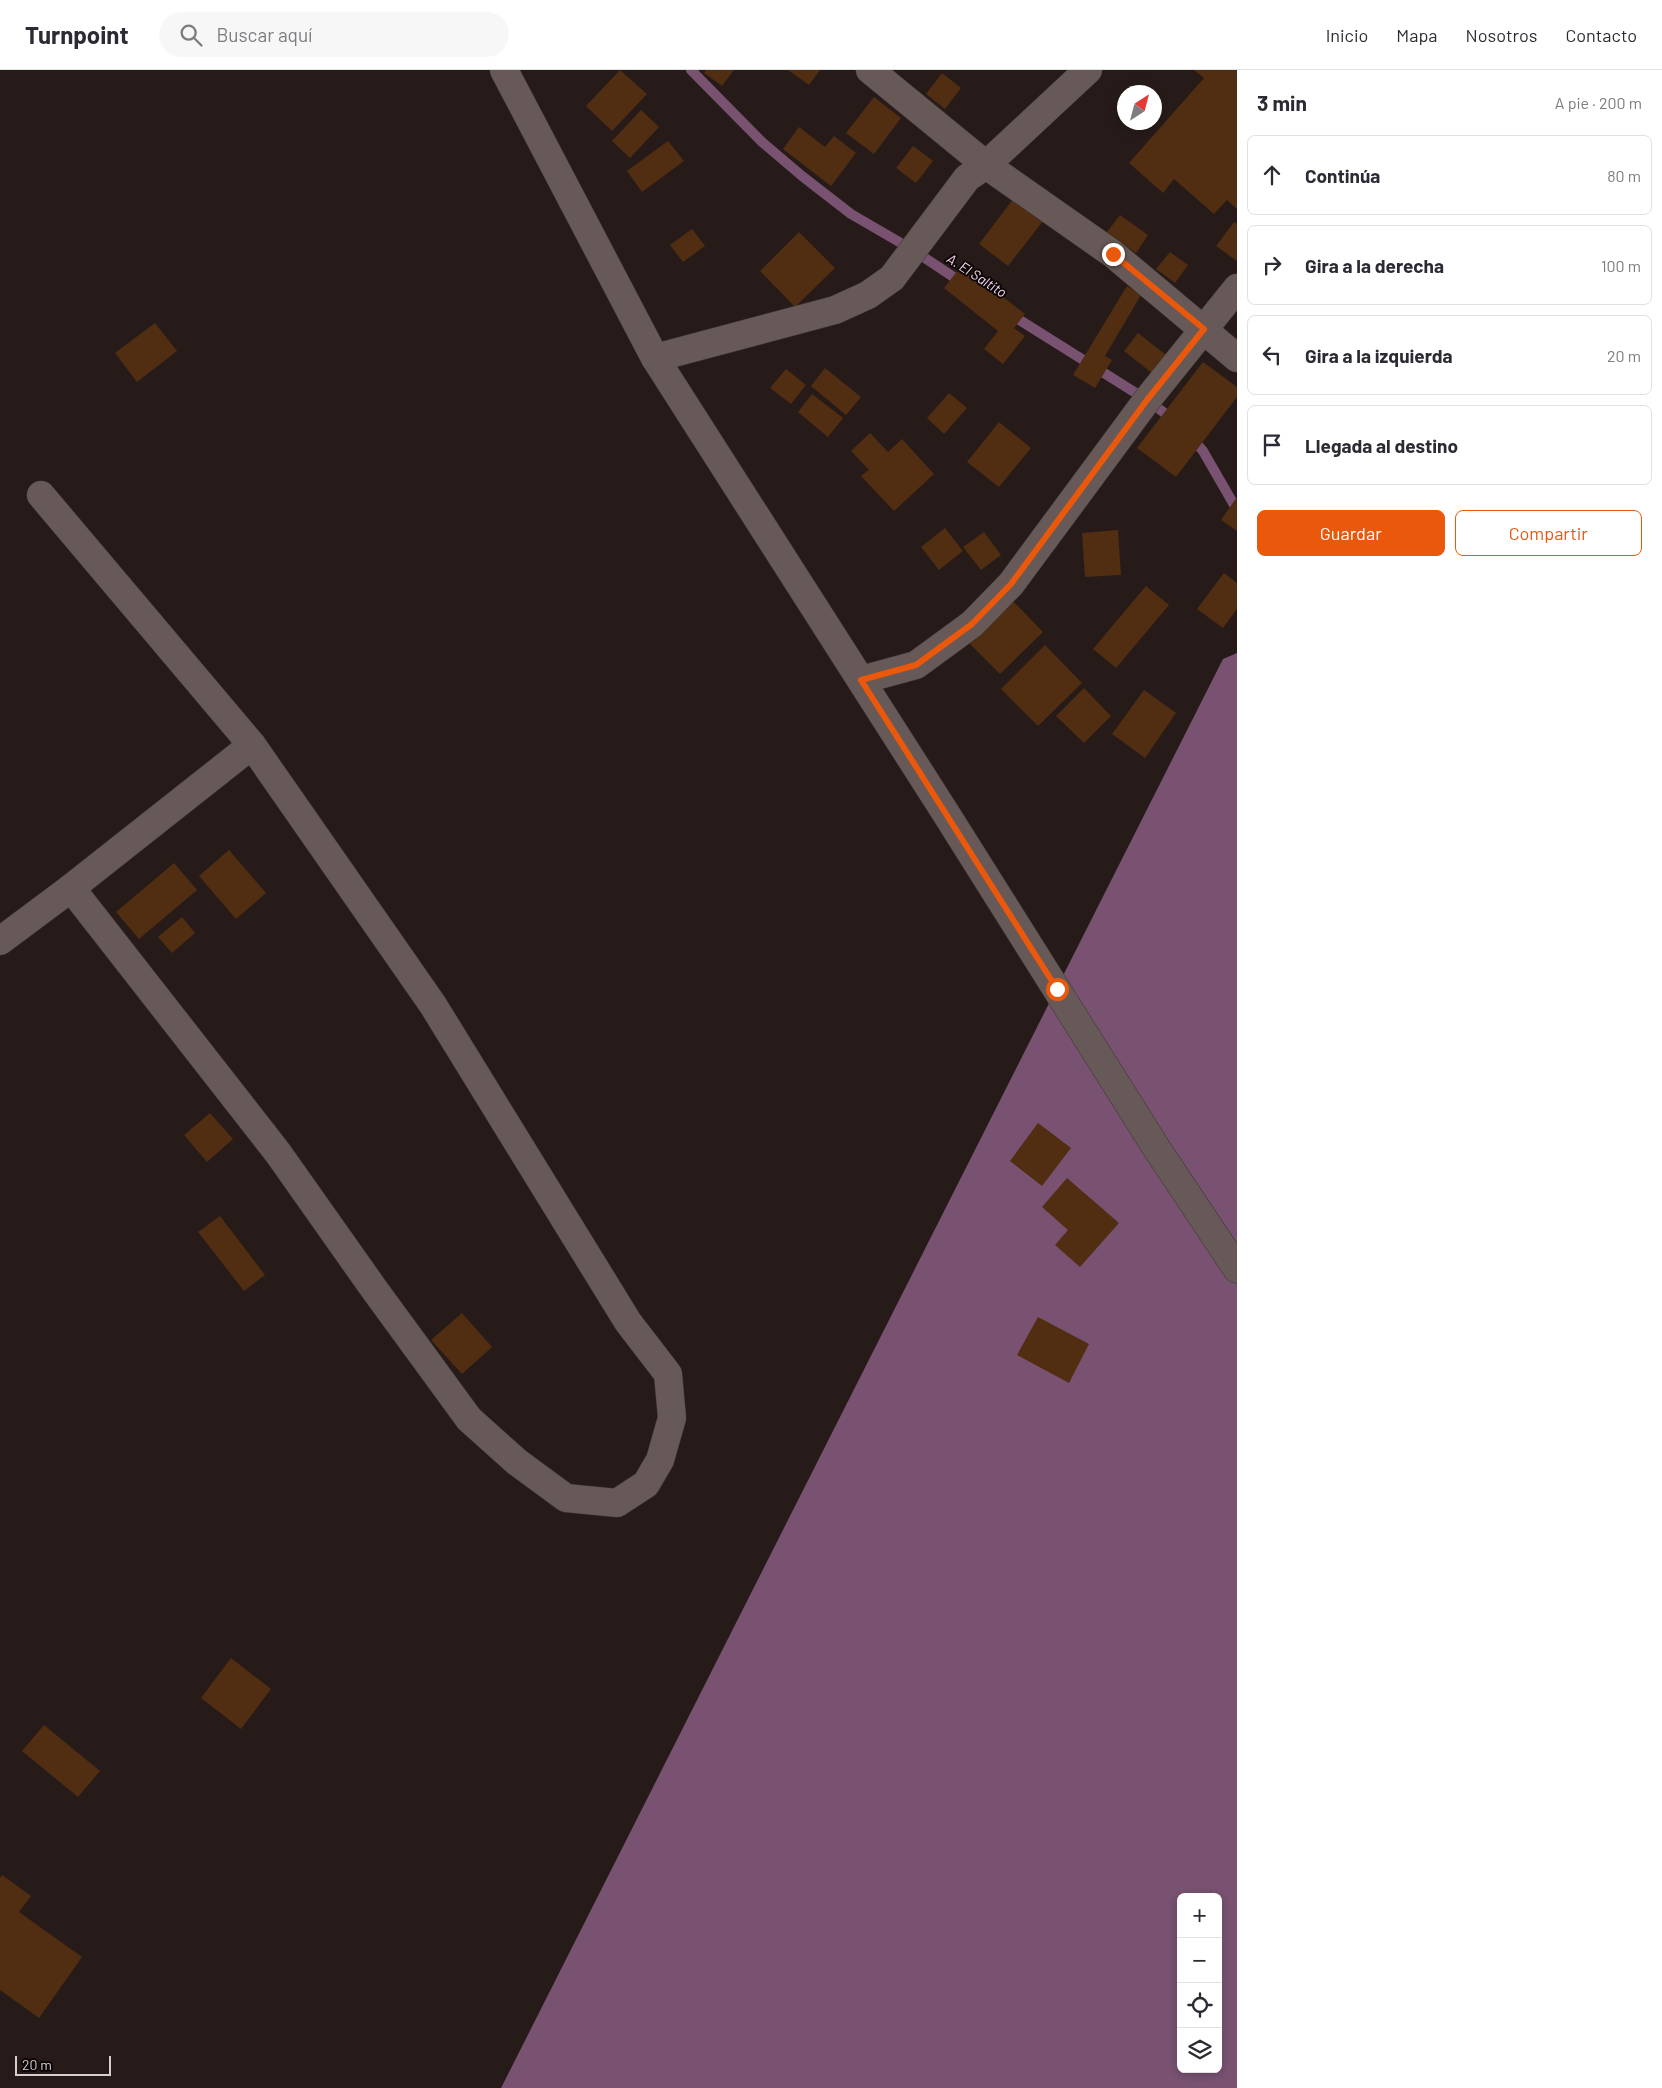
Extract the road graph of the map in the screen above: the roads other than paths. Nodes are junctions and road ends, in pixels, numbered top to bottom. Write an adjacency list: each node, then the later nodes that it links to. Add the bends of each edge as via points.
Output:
1 (504, 70): 7 (street)
2 (870, 70): 4 (street)
3 (1088, 70): 4 (street)
4 (986, 165): 6 (street, via 1113,254); 7 (street, via 967,178 892,278 868,295 835,310)
5 (1237, 288): 6 (street)
6 (1204, 329): 8 (street); 10 (street, via 1147,400 1011,584 972,624 916,665)
7 (655, 358): 10 (street)
8 (1237, 358)
9 (41, 495): 11 (street)
10 (861, 680): 14 (street)
11 (252, 745): 12 (street); 12 (street, via 434,1005 628,1322 668,1374 672,1418 660,1460 646,1484 617,1504 566,1498 517,1462 470,1419 278,1153)
12 (71, 888): 13 (street)
13 (0, 941)
14 (1237, 1269)

